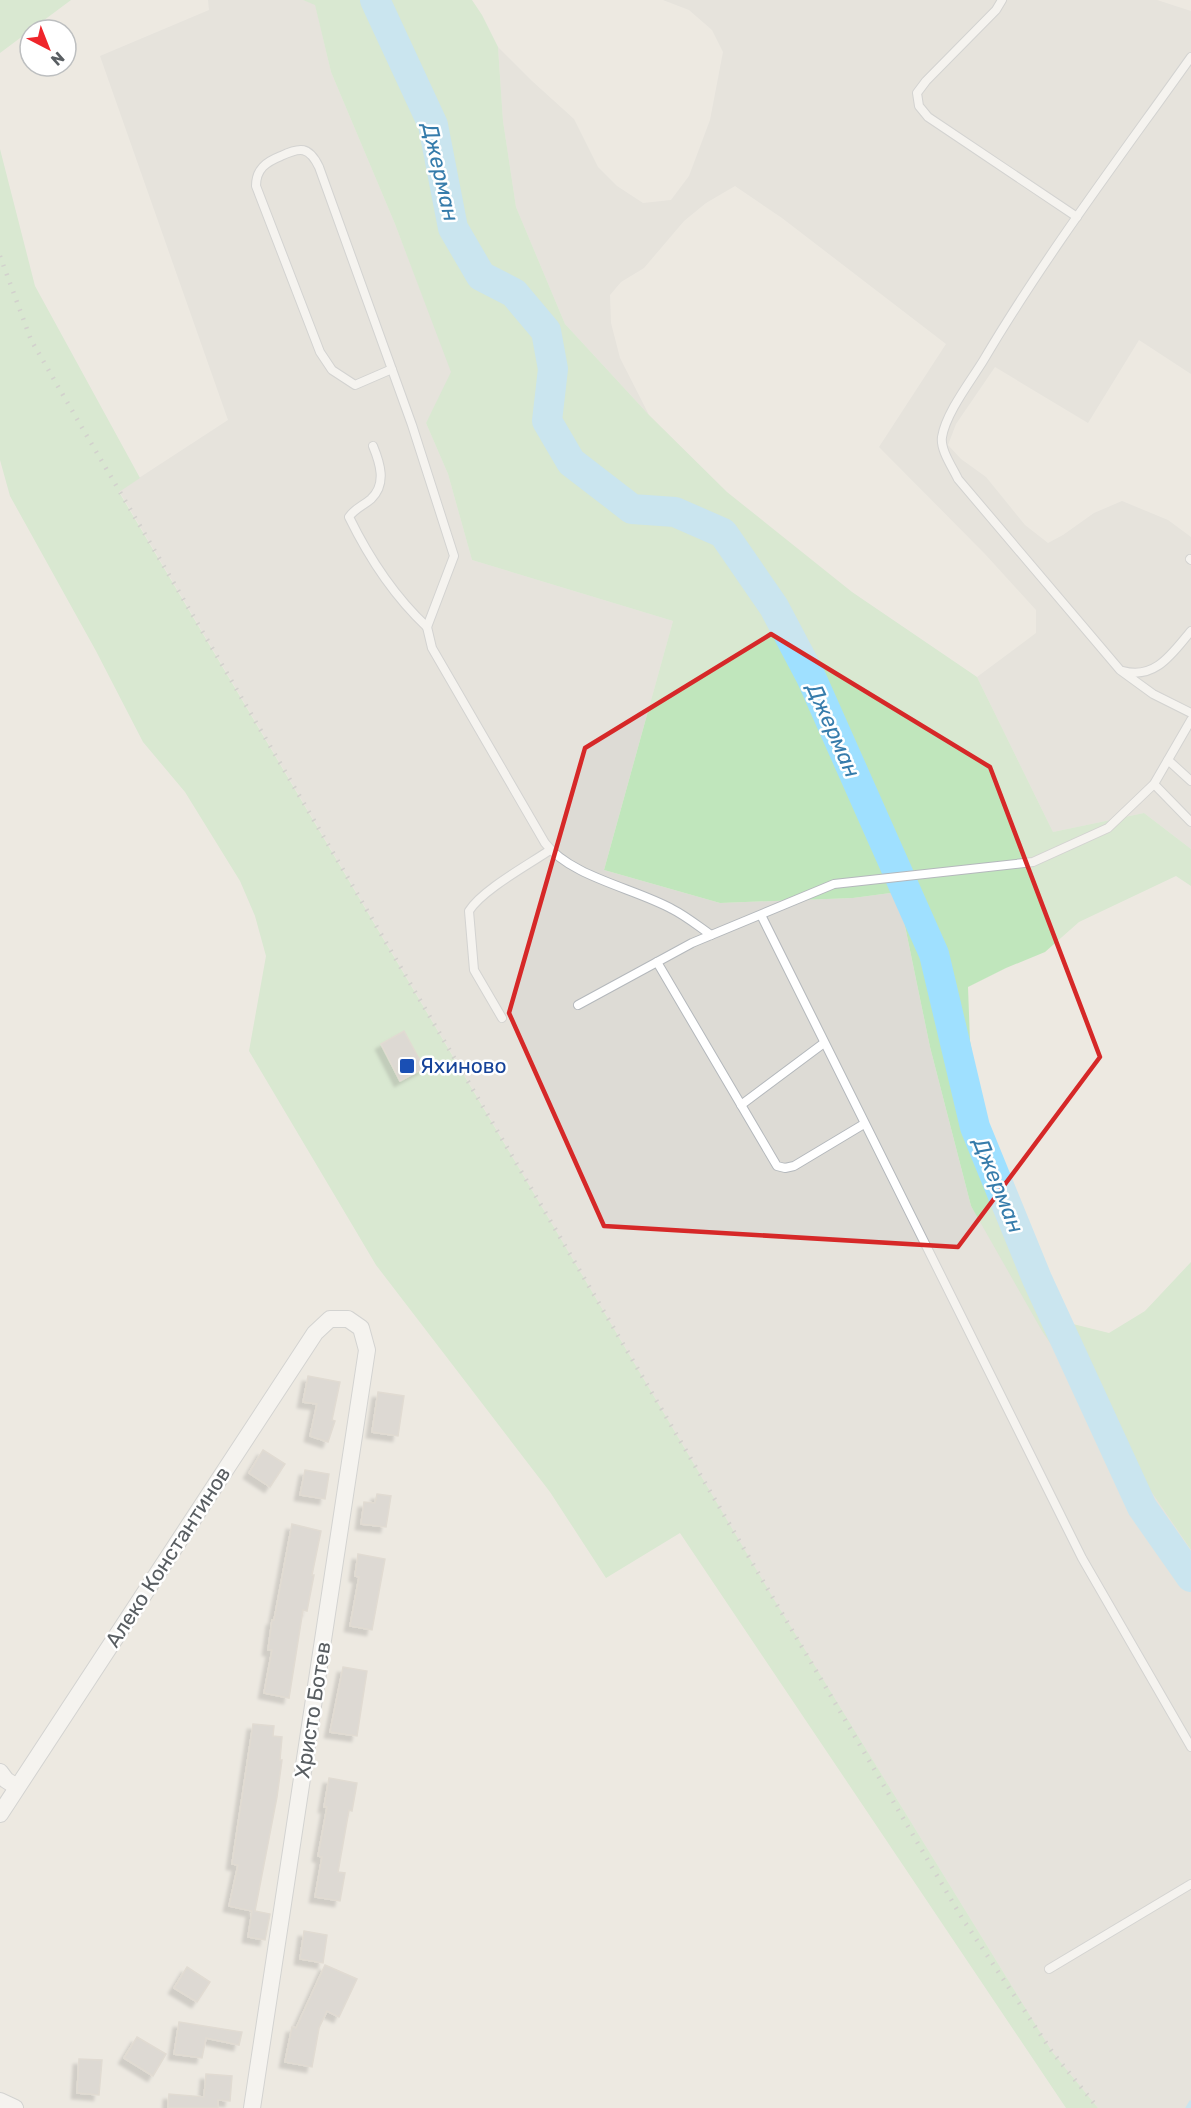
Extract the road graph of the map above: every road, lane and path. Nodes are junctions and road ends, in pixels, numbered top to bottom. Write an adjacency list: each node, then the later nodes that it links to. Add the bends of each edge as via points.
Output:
1 (1002, 0): 3 (lane, via 926,81 917,93 919,106 928,117)
2 (1191, 57): 3 (lane)
3 (1077, 217): 8 (lane, via 1013,309 948,419 942,439 958,479)
4 (392, 369): 4 (lane, via 355,385 332,370 320,352 256,186 256,176 271,159 297,149 314,157); 6 (lane, via 454,555)
5 (373, 446): 6 (lane, via 379,462 378,489 349,517 409,610)
6 (427, 627): 15 (lane, via 432,648)
7 (1191, 631): 8 (lane, via 1163,664 1148,672 1132,674)
8 (1120, 670): 9 (lane, via 1153,694)
9 (1191, 713)
10 (1191, 720): 11 (lane)
11 (1168, 760): 12 (lane); 13 (lane)
12 (1191, 782)
13 (1154, 784): 14 (lane); 16 (lane, via 1108,828 1034,862 834,884)
14 (1191, 822)
15 (550, 850): 17 (lane, via 574,867 672,909); 20 (lane, via 488,892 469,911 474,970)
16 (761, 915): 17 (lane); 21 (lane)
17 (711, 935): 18 (lane)
18 (657, 962): 19 (lane); 22 (lane)
19 (578, 1005)
20 (502, 1018)
21 (824, 1043): 22 (lane); 23 (lane)
22 (741, 1105): 23 (lane, via 777,1166 785,1168)
23 (864, 1124): 25 (lane, via 1082,1558)
24 (348, 1319): 27 (street, Алеко Константинов, via 330,1318 315,1334); 33 (street, Христо Ботев, via 361,1328 367,1350)
25 (1191, 1747)
26 (0, 1772): 27 (street)
27 (17, 1787): 28 (street, Алеко Константинов)
28 (0, 1814)
29 (1191, 1884): 30 (lane)
30 (1049, 1969)
31 (0, 2101): 32 (street)
32 (15, 2108)
33 (252, 2108)

